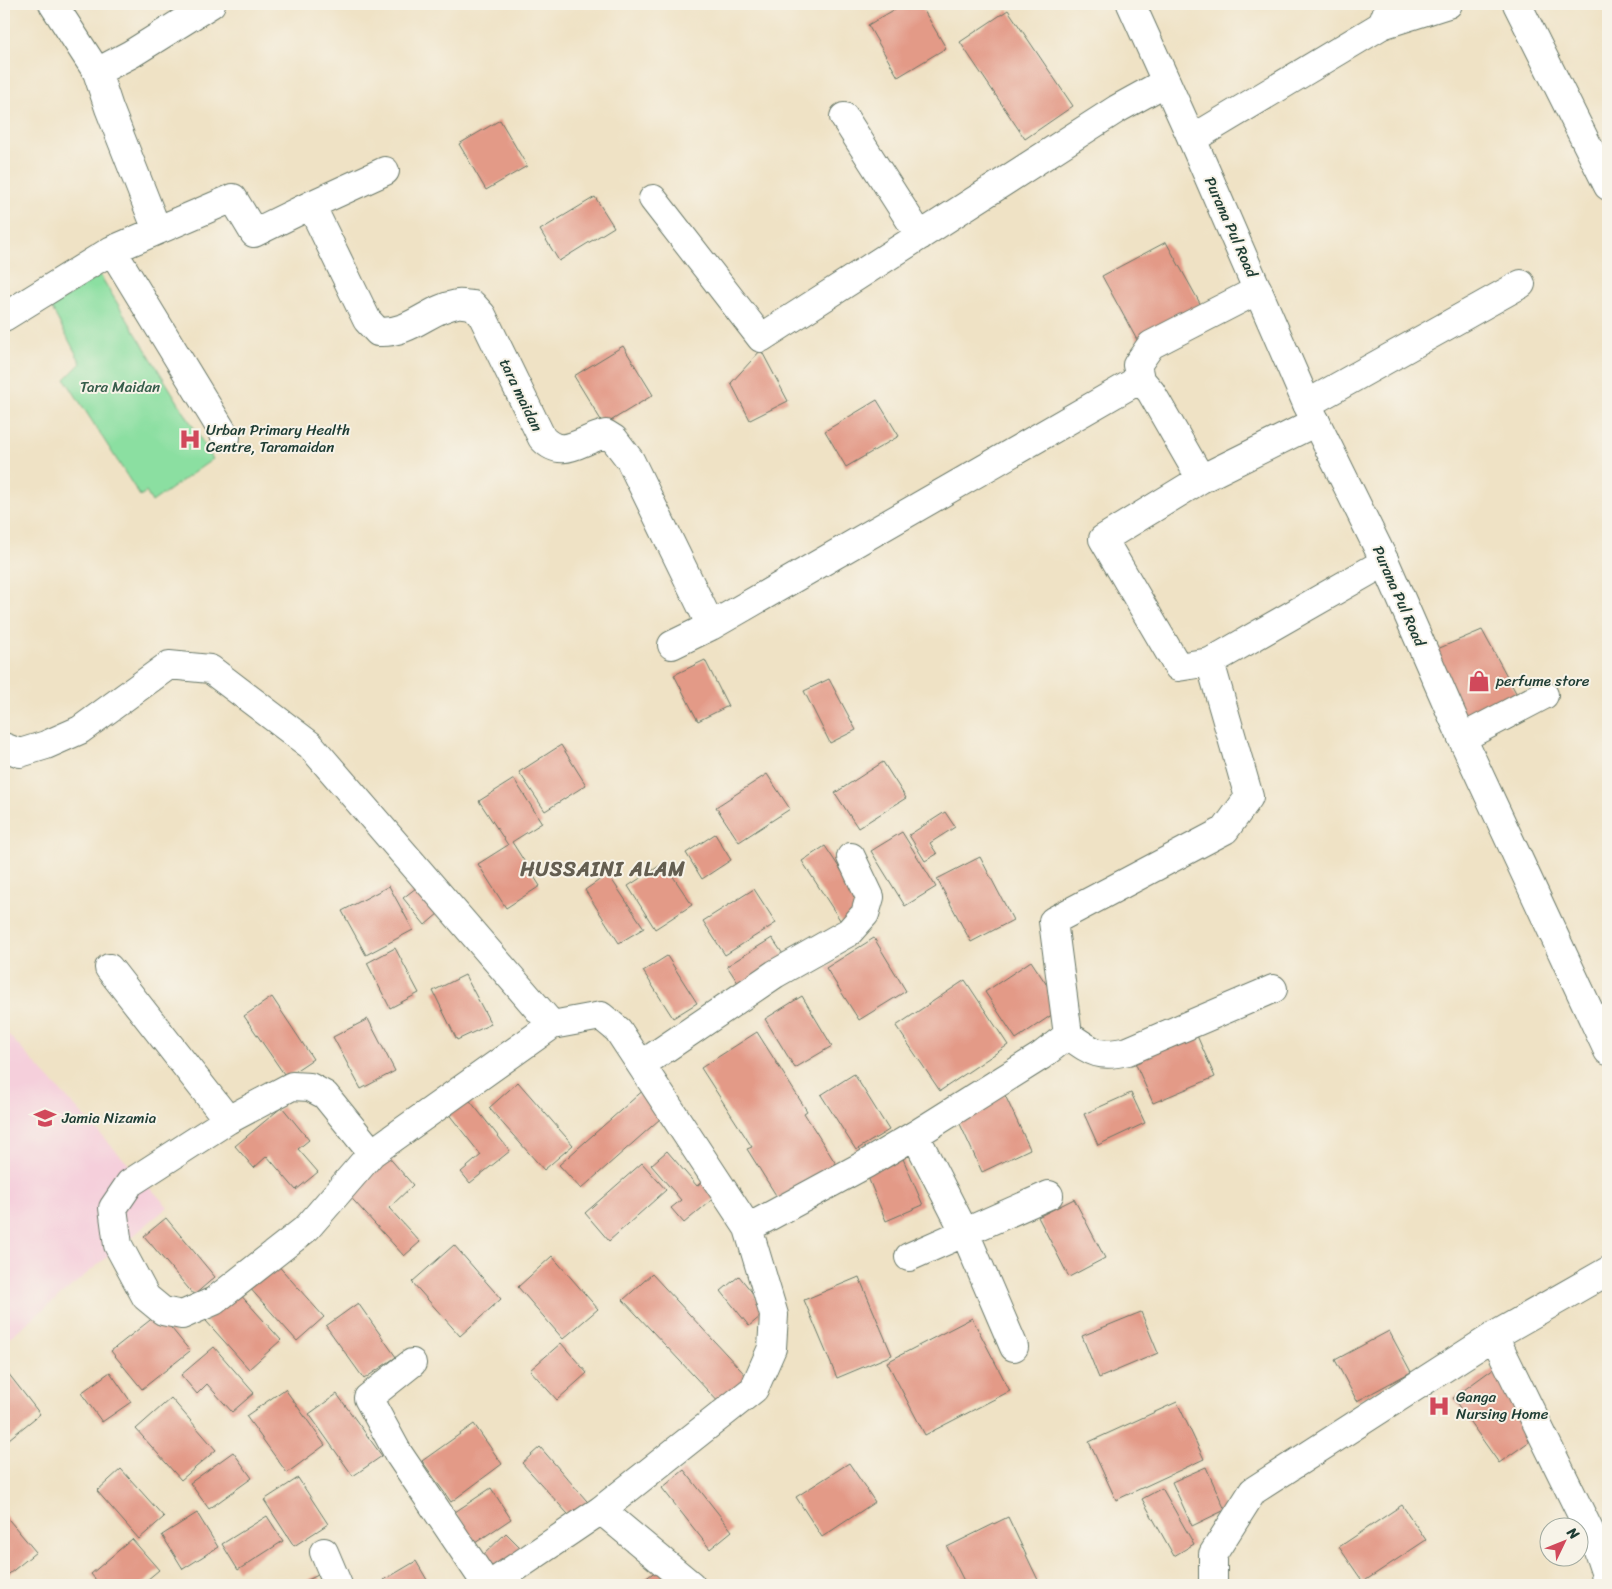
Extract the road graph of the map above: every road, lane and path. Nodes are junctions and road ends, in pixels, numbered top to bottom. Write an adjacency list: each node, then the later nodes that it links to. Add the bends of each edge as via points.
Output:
1 (53, 4): 7 (street)
2 (211, 4): 7 (street)
3 (1131, 4): 8 (street, Purana Pul Road)
4 (1448, 4): 6 (street)
5 (1517, 4): 12 (street)
6 (1386, 14): 10 (street)
7 (97, 72): 15 (street)
8 (1166, 82): 10 (street, Purana Pul Road); 16 (street, via 1117,109)
9 (844, 117): 16 (street)
10 (1192, 139): 19 (street, Purana Pul Road)
11 (385, 171): 14 (street)
12 (1608, 186)
13 (653, 199): 16 (street, via 761,338)
14 (311, 205): 15 (street, via 254,233 233,198); 26 (street, tara maidan, via 367,320 378,332 391,333 402,329 446,307 473,305 482,315 542,438 550,446 561,449 606,434 614,439 630,460)
15 (158, 230): 17 (street)
16 (920, 236)
17 (112, 250): 20 (street); 23 (street)
18 (1521, 284): 22 (street)
19 (1258, 290): 21 (street, via 1152,345 1137,365); 22 (street, Purana Pul Road)
20 (4, 317)
21 (1140, 378): 24 (street); 26 (street)
22 (1311, 413): 24 (street); 25 (street, Purana Pul Road)
23 (226, 436)
24 (1201, 479): 28 (street, via 1103,539 1178,666)
25 (1385, 562): 28 (street); 30 (street, Purana Pul Road)
26 (711, 626): 27 (street)
27 (672, 645)
28 (1210, 662): 36 (street, via 1249,797 1225,830 1053,921)
29 (1544, 694): 30 (street)
30 (1462, 738): 37 (street, Purana Pul Road)
31 (4, 747): 35 (street, via 20,753 46,746 80,730 169,665 210,669 310,745)
32 (852, 857): 38 (street, via 870,897 865,914 849,932 775,974)
33 (109, 968): 39 (street)
34 (1274, 989): 36 (street, via 1112,1055 1093,1052)
35 (552, 1025): 38 (street, via 601,1016 618,1030); 41 (street)
36 (1068, 1035): 40 (street, via 1041,1056)
37 (1608, 1051)
38 (641, 1065): 43 (street)
39 (228, 1120): 41 (street, via 292,1086 310,1087 325,1094); 41 (street, via 130,1183 113,1208 118,1245 146,1297 164,1311 182,1315 214,1301 307,1228)
40 (915, 1135): 43 (street); 44 (street)
41 (372, 1153)
42 (1049, 1195): 44 (street)
43 (748, 1228): 50 (street, via 774,1315 772,1348 754,1389)
44 (965, 1233): 45 (street); 48 (street)
45 (909, 1257)
46 (1608, 1271): 47 (street)
47 (1494, 1336): 55 (street, via 1253,1491 1213,1554); 56 (street, via 1595,1542 1606,1575)
48 (1014, 1347)
49 (412, 1363): 53 (street, via 368,1398 398,1453)
50 (601, 1510): 53 (street); 54 (street)
51 (324, 1552): 52 (street)
52 (338, 1585)
53 (488, 1585)
54 (691, 1585)
55 (1213, 1585)
56 (1604, 1585)

